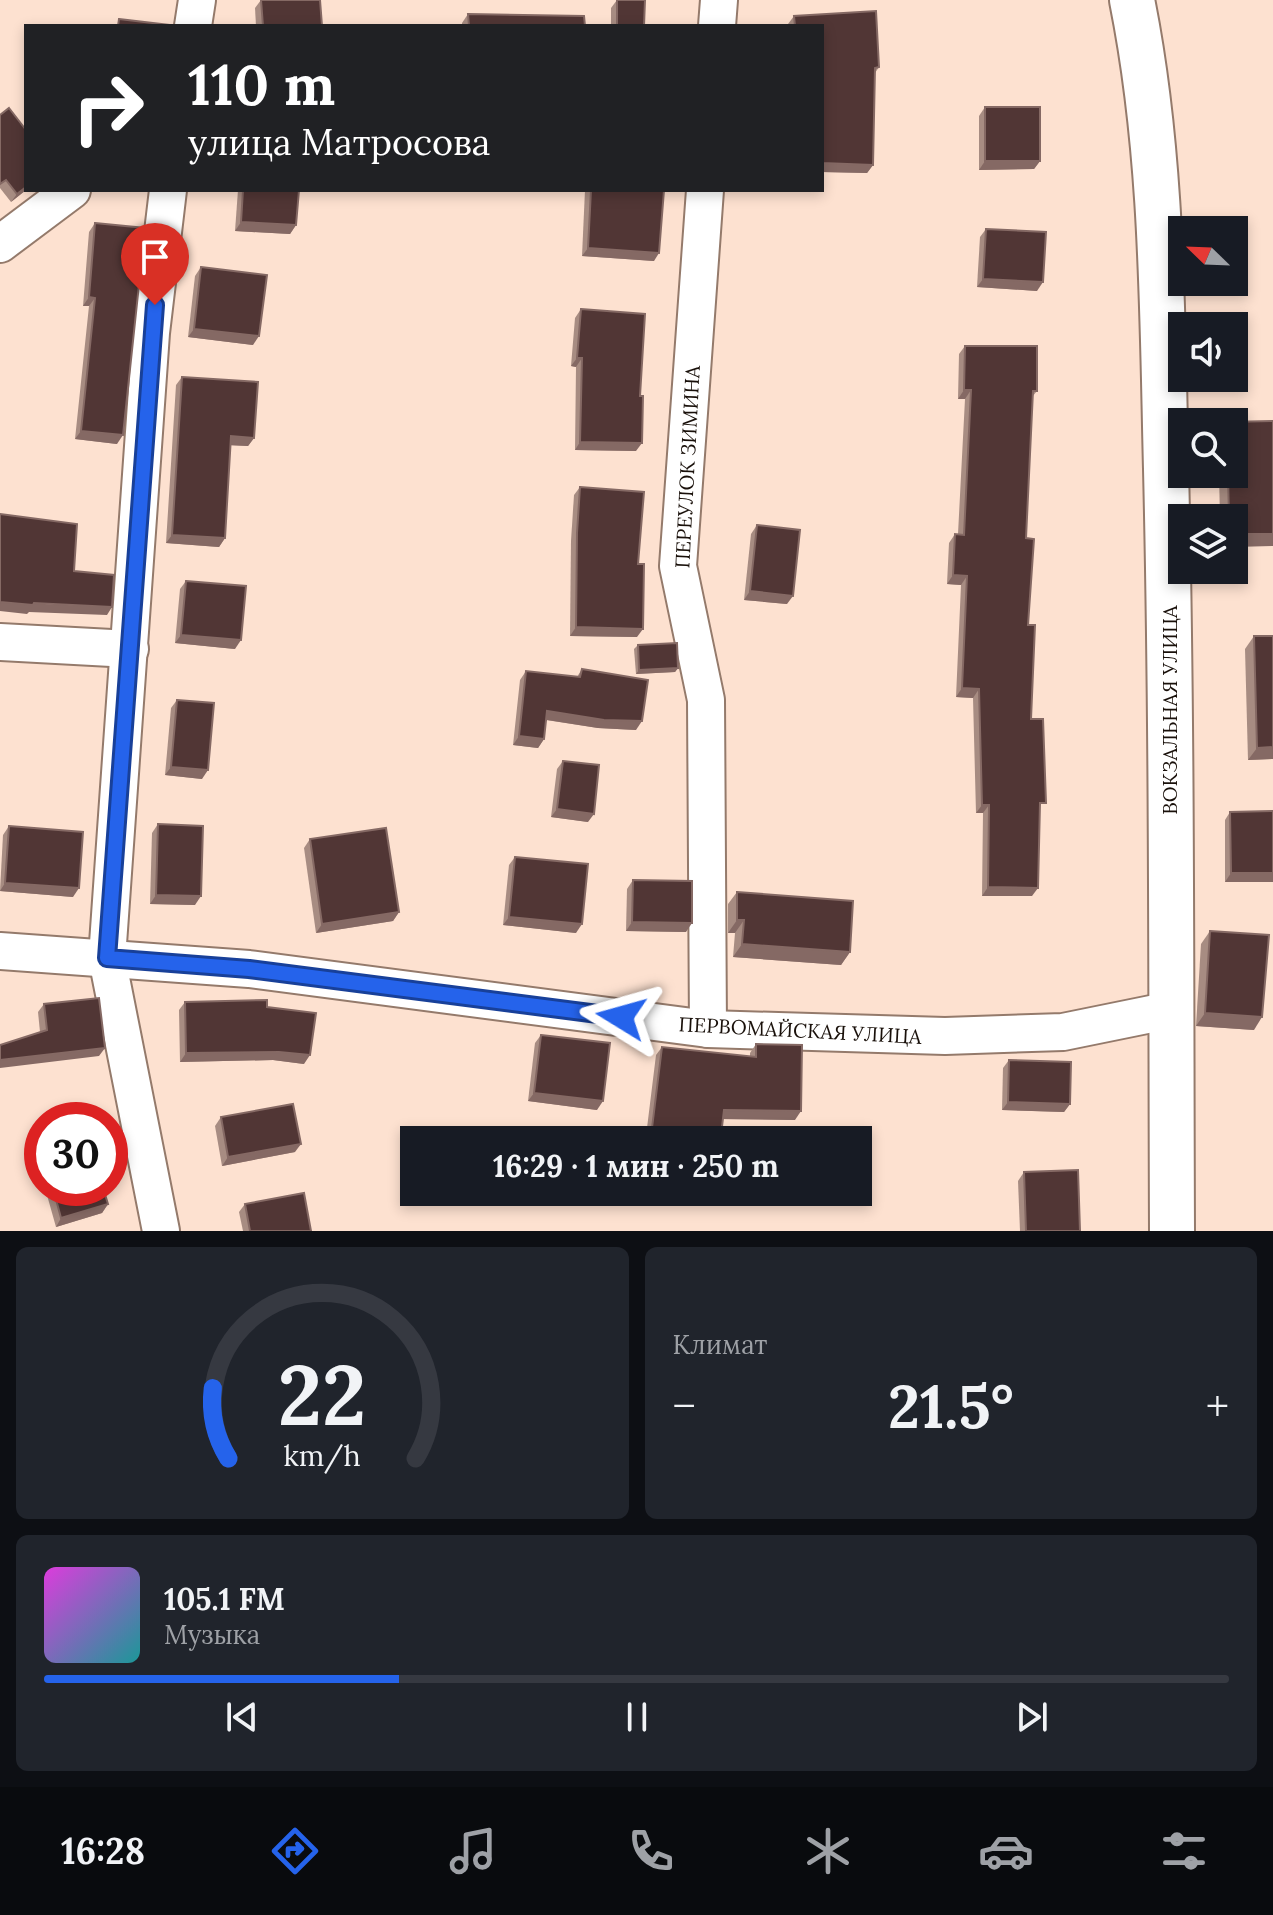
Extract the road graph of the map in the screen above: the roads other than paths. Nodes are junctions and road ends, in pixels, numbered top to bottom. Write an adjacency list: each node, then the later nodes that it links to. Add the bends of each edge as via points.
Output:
1 (197, 0): 4 (street)
2 (719, 0): 5 (street)
3 (1132, 0): 14 (street, ВОКЗАЛЬНАЯ УЛИЦА, via 1144,60 1160,232)
4 (193, 24)
5 (717, 24)
6 (69, 192): 9 (street)
7 (168, 192): 11 (street, via 151,333)
8 (705, 192): 15 (street, ПЕРЕУЛОК ЗИМИНА, via 678,566 706,700)
9 (0, 244)
10 (0, 642): 11 (street)
11 (130, 649): 13 (street)
12 (0, 951): 13 (street, ПЕРВОМАЙСКАЯ УЛИЦА)
13 (107, 958): 15 (street, ПЕРВОМАЙСКАЯ УЛИЦА, via 249,969); 16 (street)
14 (1171, 1010): 15 (street, ПЕРВОМАЙСКАЯ УЛИЦА, via 1063,1032 945,1036); 17 (street, ВОКЗАЛЬНАЯ УЛИЦА)
15 (708, 1029)
16 (161, 1231)
17 (1172, 1231)

